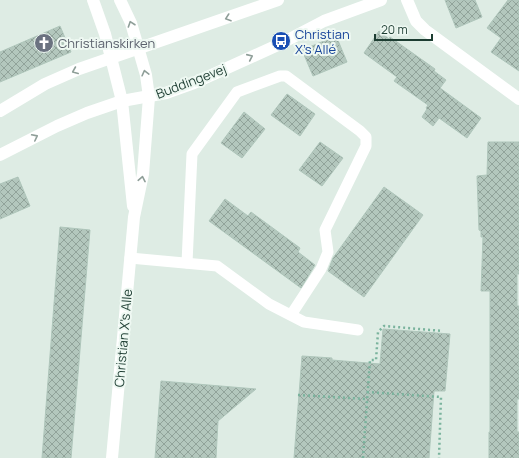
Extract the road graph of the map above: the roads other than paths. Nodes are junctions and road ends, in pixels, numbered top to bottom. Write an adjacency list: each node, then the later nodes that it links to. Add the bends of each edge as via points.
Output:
1 (92, 0): 7 (street, Christian X's Alle)
2 (120, 0): 6 (street, Christian X's Alle, one-way to 2)
3 (278, 0): 6 (street, one-way to 6)
4 (381, 0): 8 (street, Buddingevej, one-way to 4, via 194,83 324,21)
5 (407, 0): 9 (street, via 416,21 425,30)
6 (139, 49): 7 (street); 8 (street, Christian X's Alle, one-way to 6)
7 (111, 57): 10 (street, Christian X's Alle); 11 (street, one-way to 11, via 45,84)
8 (149, 97): 10 (street, Buddingevej); 13 (street, Christian X's Alle, one-way to 8, via 143,174)
9 (519, 99)
10 (122, 101): 12 (street, Buddingevej, one-way to 10, via 57,126); 13 (street, Christian X's Alle)
11 (0, 111)
12 (0, 155)
13 (134, 217): 14 (street, Christian X's Alle)
14 (130, 258): 15 (lane); 18 (street, Christian X's Alle)
15 (187, 263): 16 (lane, via 217,266 269,304); 16 (lane, via 192,154 237,92 286,76 366,137 366,146 325,230 328,252 321,269)
16 (291, 315): 17 (lane, via 304,322)
17 (358, 330)
18 (112, 458)

